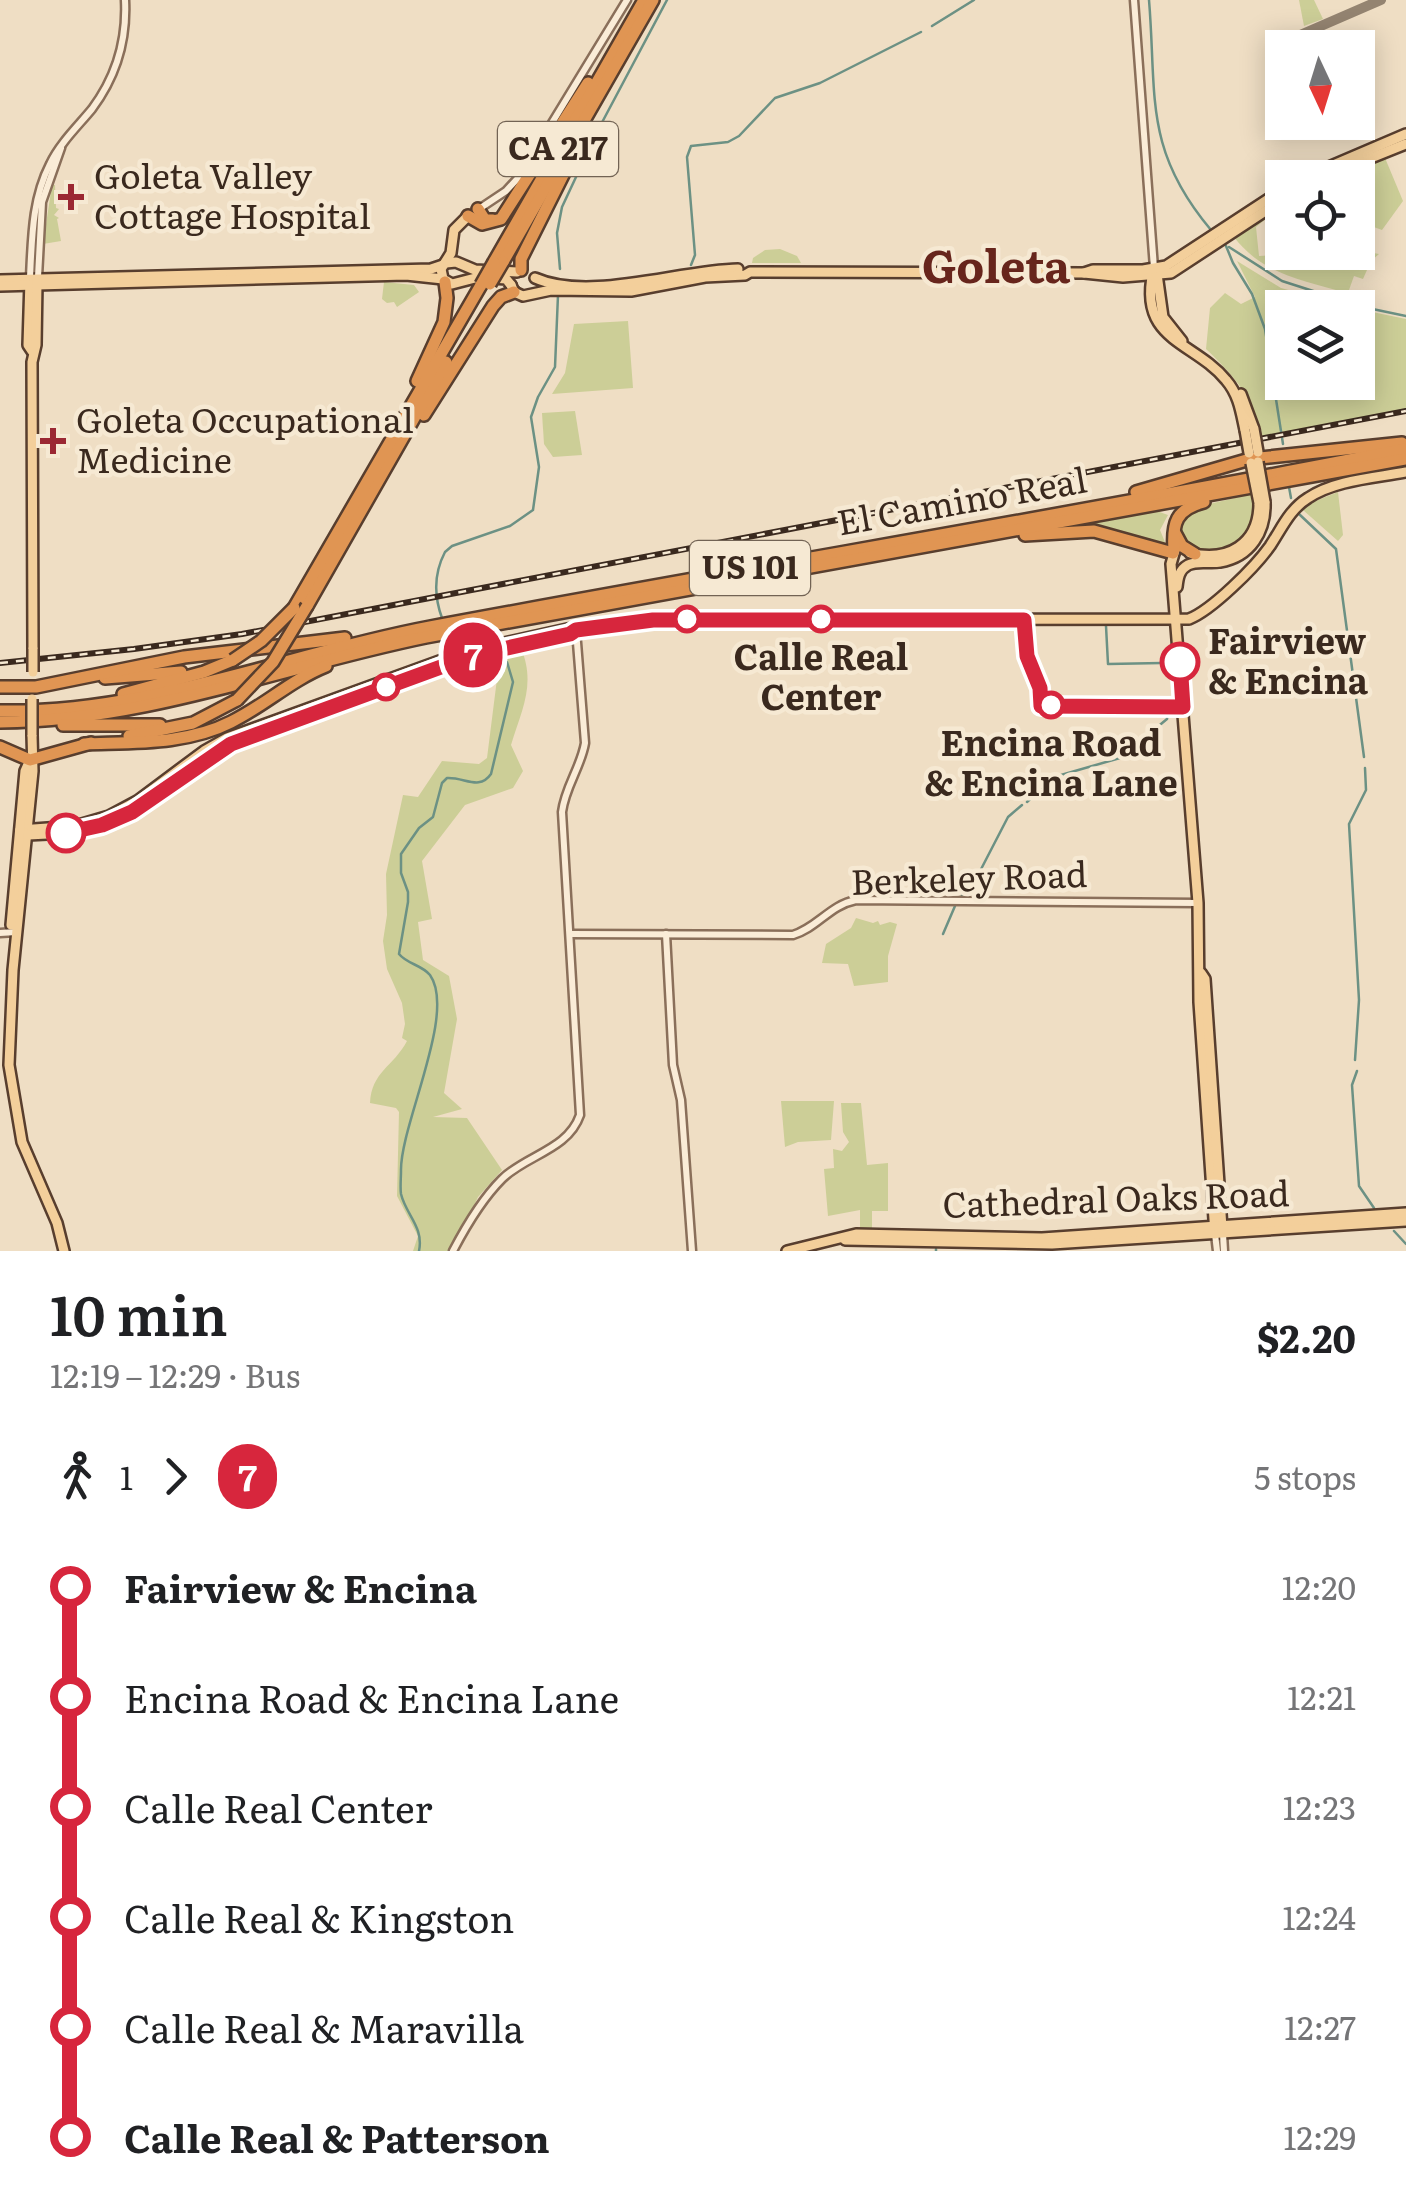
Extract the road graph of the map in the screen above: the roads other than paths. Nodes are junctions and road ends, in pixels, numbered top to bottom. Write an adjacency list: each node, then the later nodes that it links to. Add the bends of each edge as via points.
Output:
1 (125, 0): 21 (street, via 124,36 112,76 48,167 37,200)
2 (627, 0): 13 (street, via 519,177)
3 (644, 0): 6 (highway, CA 217)
4 (653, 0): 6 (highway, CA 217)
5 (1134, 0): 18 (street)
6 (627, 38): 13 (highway, via 502,216); 17 (highway); 24 (highway, CA 217, bridge)
7 (1406, 134): 9 (main road)
8 (1406, 144): 10 (main road)
9 (1345, 160)
10 (1366, 160)
11 (1265, 203): 14 (main road)
12 (1265, 210): 14 (main road)
13 (469, 216): 15 (main road, via 454,230); 16 (main road, via 457,246)
14 (1225, 233): 18 (main road, via 1171,273)
15 (444, 264): 16 (main road); 20 (main road); 21 (main road)
16 (461, 266): 17 (main road); 22 (main road)
17 (519, 271): 19 (main road); 26 (main road)
18 (1155, 274): 25 (main road, via 704,270 630,284); 29 (main road, bridge, via 1158,322 1224,378 1238,398)
19 (535, 278): 25 (main road); 27 (main road)
20 (444, 280): 21 (main road, via 406,275); 22 (main road); 31 (highway, via 444,322)
21 (34, 281): 23 (main road); 54 (main road, bridge)
22 (459, 282): 26 (main road, via 506,280)
23 (0, 283)
24 (485, 285): 31 (highway, CA 217); 34 (highway, CA 217)
25 (551, 287): 27 (main road)
26 (512, 289): 27 (main road); 34 (highway, via 493,306)
27 (531, 294)
28 (1406, 446): 29 (highway); 36 (highway, El Camino Real / US 101)
29 (1254, 458): 35 (main road, bridge); 36 (highway)
30 (1406, 459): 33 (highway, El Camino Real / US 101)
31 (377, 466): 43 (highway, CA 217)
32 (1406, 472): 45 (main road, via 1305,499 1263,554 1210,605)
33 (1285, 480): 37 (highway, via 1194,504); 38 (highway, El Camino Real / US 101)
34 (376, 484): 43 (highway, CA 217)
35 (1262, 503): 39 (main road, via 1242,546 1220,556); 41 (main road, via 1262,528 1251,545 1232,559)
36 (1046, 514): 46 (highway, El Camino Real / US 101)
37 (1178, 515): 39 (highway, via 1176,538); 40 (highway)
38 (966, 538): 40 (highway, via 1074,530 1116,535); 46 (highway, El Camino Real / US 101)
39 (1195, 554): 40 (main road)
40 (1172, 556): 41 (main road); 42 (main road)
41 (1209, 563): 42 (main road, via 1184,567)
42 (1175, 594): 45 (main road)
43 (300, 607): 51 (highway, CA 217, bridge); 58 (highway, CA 217, bridge, via 273,662 236,700)
44 (1024, 620): 45 (main road); 48 (main road, via 653,620); 55 (street)
45 (1177, 620): 63 (main road)
46 (458, 626): 47 (highway, El Camino Real / US 101)
47 (440, 630): 49 (highway, El Camino Real / US 101); 50 (highway, El Camino Real / US 101)
48 (576, 630): 62 (main road, via 469,653 229,744 113,821 77,832); 65 (street, via 585,742 563,805)
49 (394, 634): 52 (highway, via 184,658); 56 (highway, El Camino Real / US 101, via 164,693)
50 (426, 637): 57 (highway, El Camino Real / US 101, via 155,706 79,717); 59 (highway, via 322,668 201,734)
51 (233, 660): 52 (highway, via 143,677); 56 (highway)
52 (71, 679): 54 (highway)
53 (0, 688): 54 (highway)
54 (32, 693): 61 (main road, bridge)
55 (1041, 706)
56 (46, 710): 57 (highway, El Camino Real / US 101)
57 (1, 718): 58 (highway, via 21,726 162,725)
58 (203, 718): 59 (highway)
59 (84, 744): 61 (highway)
60 (0, 747): 61 (highway)
61 (30, 760): 62 (main road)
62 (26, 831): 64 (main road)
63 (1198, 903): 66 (street, Berkeley Road, via 856,900 792,934); 69 (main road)
64 (9, 932): 70 (main road, via 11,1089 22,1142 57,1223)
65 (570, 934): 66 (street, Berkeley Road); 71 (street, via 577,1123 502,1178)
66 (666, 934): 72 (street)
67 (1406, 1213): 69 (main road, Cathedral Oaks Road)
68 (1406, 1221): 69 (main road, Cathedral Oaks Road)
69 (1219, 1230): 73 (main road, Cathedral Oaks Road, via 1042,1238 864,1234); 74 (street)
70 (61, 1251)
71 (453, 1251)
72 (692, 1251)
73 (787, 1251)
74 (1220, 1251)

